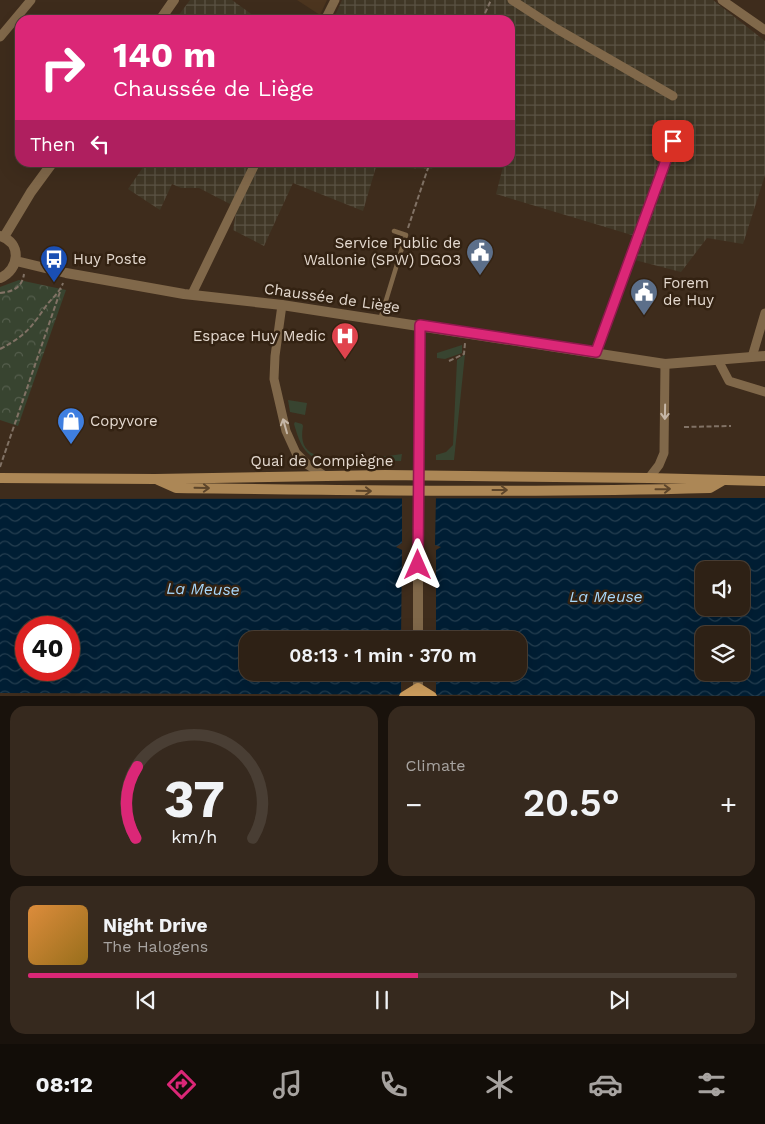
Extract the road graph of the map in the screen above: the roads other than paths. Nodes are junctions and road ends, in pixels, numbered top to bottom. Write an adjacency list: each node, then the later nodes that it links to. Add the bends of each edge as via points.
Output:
1 (31, 0): 6 (street)
2 (174, 0): 7 (street)
3 (335, 0): 8 (street)
4 (512, 0): 12 (street)
5 (722, 0): 10 (street)
6 (18, 15)
7 (164, 15)
8 (328, 15)
9 (15, 19): 11 (street)
10 (765, 30)
11 (0, 37)
12 (673, 96)
13 (673, 141): 25 (lane)
14 (49, 167): 17 (street)
15 (254, 167): 20 (street)
16 (394, 231): 23 (lane, via 406,235)
17 (2, 236): 18 (street, via 14,247)
18 (16, 260): 19 (street, via 10,272); 20 (street, Chaussée de Liège, via 66,273)
19 (0, 278)
20 (192, 294): 21 (street, Chaussée de Liège)
21 (282, 305): 23 (street, Chaussée de Liège); 31 (street, one-way to 21, via 296,453 286,431 274,379)
22 (765, 313): 27 (street)
23 (380, 320): 24 (street, Chaussée de Liège)
24 (420, 325): 25 (street, Chaussée de Liège); 37 (street, bridge)
25 (596, 352): 29 (street, Chaussée de Liège)
26 (765, 356): 27 (street, Chaussée de Liège)
27 (752, 357): 28 (street, Chaussée de Liège)
28 (718, 360): 29 (street, Chaussée de Liège); 30 (street, via 729,381)
29 (665, 364): 33 (street, one-way to 33, via 664,453)
30 (765, 392)
31 (325, 476): 33 (main road, Quai de Compiègne); 34 (main road, Quai de Compiègne)
32 (0, 478): 34 (main road, Quai de Compiègne)
33 (649, 478): 35 (main road, Quai de Compiègne)
34 (155, 479): 37 (main road, one-way to 37, via 176,488)
35 (724, 480): 36 (main road, Quai de Compiègne); 37 (main road, one-way to 35, via 710,488)
36 (765, 480)
37 (418, 491): 38 (street)
38 (418, 631)
39 (418, 693): 40 (main road); 41 (main road)
40 (405, 696)
41 (432, 696)

